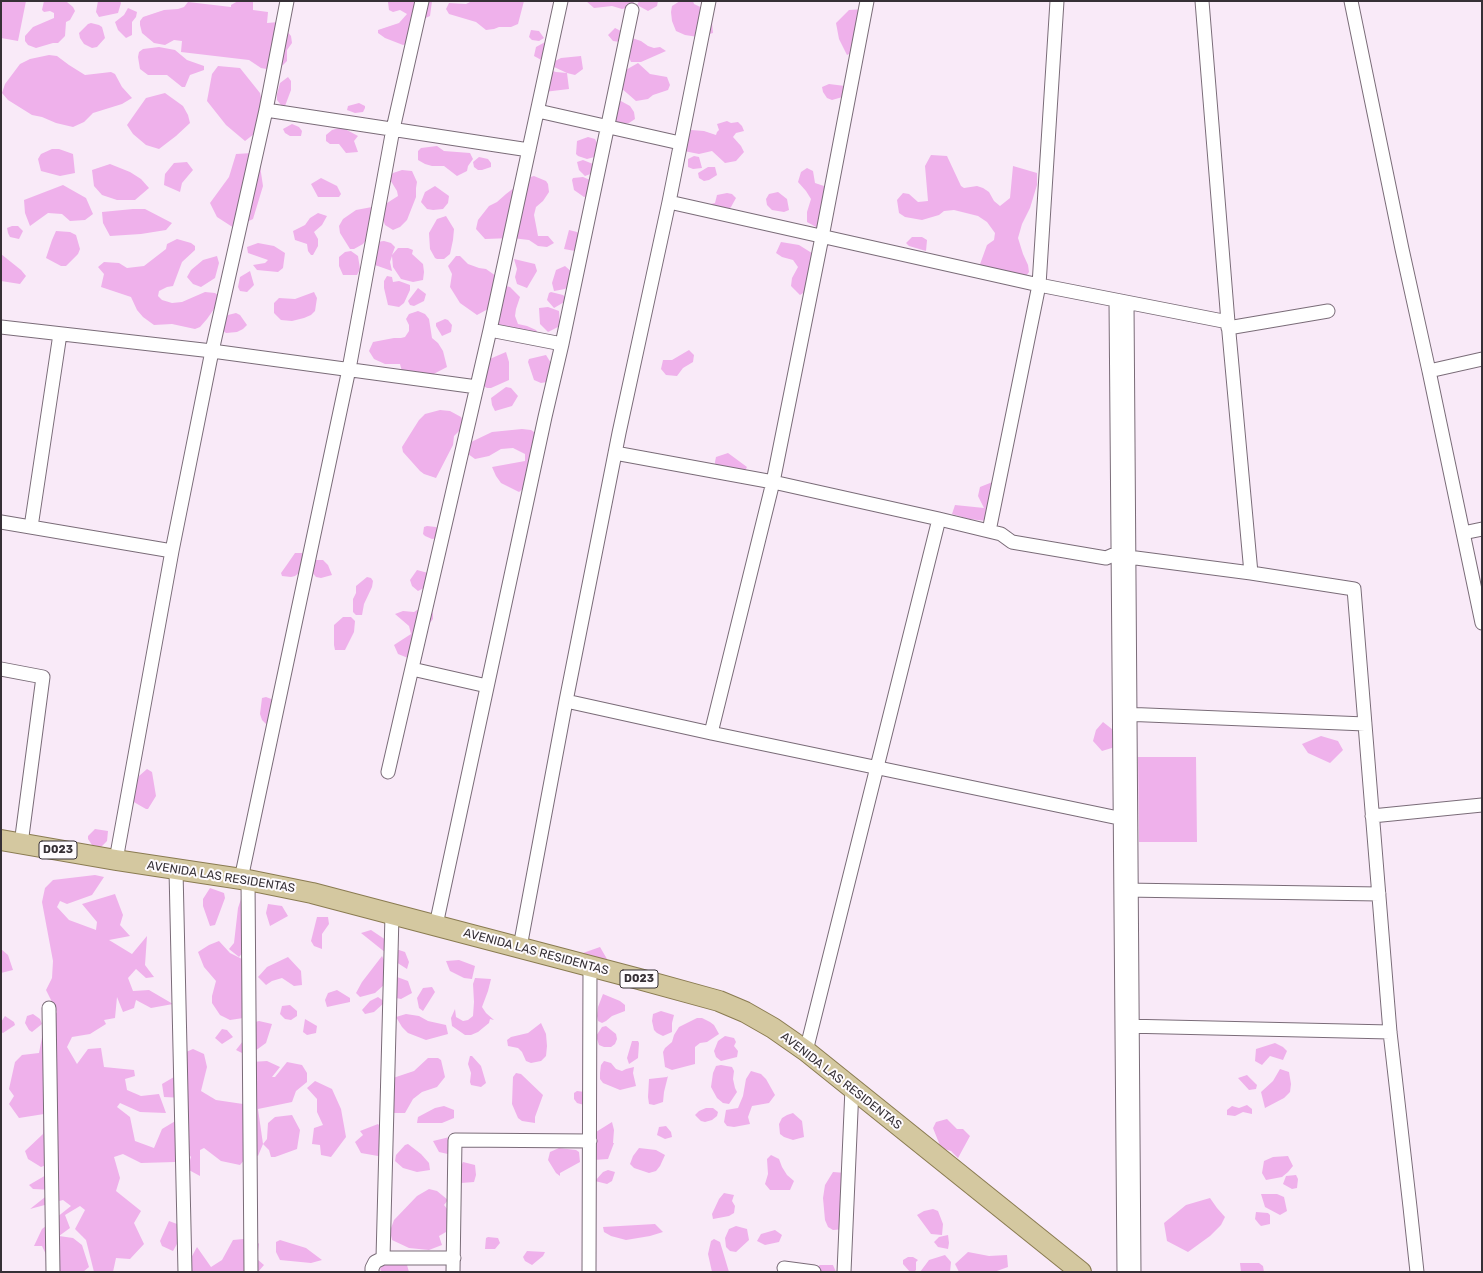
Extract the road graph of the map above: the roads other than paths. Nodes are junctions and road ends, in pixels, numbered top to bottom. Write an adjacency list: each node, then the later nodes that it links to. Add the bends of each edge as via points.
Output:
1 (287, 1): 10 (street)
2 (422, 1): 13 (street)
3 (561, 1): 11 (street)
4 (709, 1): 14 (street)
5 (867, 1): 17 (street)
6 (1057, 1): 18 (street)
7 (1202, 1): 21 (street)
8 (1351, 1): 29 (street)
9 (632, 10): 12 (street)
10 (266, 110): 13 (street); 26 (street)
11 (538, 111): 12 (street); 15 (street)
12 (607, 125): 14 (street); 25 (street)
13 (393, 129): 15 (street); 28 (street)
14 (680, 142): 16 (street)
15 (529, 150): 23 (street)
16 (669, 202): 17 (street); 31 (street)
17 (822, 237): 18 (street); 32 (street)
18 (1039, 285): 19 (street); 37 (street)
19 (1122, 302): 21 (street); 40 (street)
20 (1328, 311): 21 (street)
21 (1228, 325): 41 (street)
22 (1, 327): 24 (street)
23 (490, 330): 25 (street); 30 (street)
24 (60, 334): 26 (street); 35 (street)
25 (562, 344): 45 (street)
26 (212, 352): 28 (street); 39 (street)
27 (1482, 359): 29 (street)
28 (349, 369): 30 (street); 59 (street)
29 (1429, 370): 38 (street)
30 (477, 387): 44 (street)
31 (615, 453): 32 (street); 46 (street)
32 (772, 482): 33 (street); 49 (street)
33 (939, 519): 37 (street); 50 (street)
34 (1, 522): 35 (street)
35 (31, 527): 39 (street)
36 (1482, 528): 38 (street)
37 (995, 533): 40 (street, via 1012,542 1106,558)
38 (1464, 533): 42 (street)
39 (172, 551): 57 (street)
40 (1120, 556): 41 (street); 47 (street)
41 (1251, 573): 48 (street, via 1354,589)
42 (1482, 623)
43 (1, 669): 56 (street, via 43,677)
44 (412, 669): 45 (street); 51 (street)
45 (487, 686): 63 (street)
46 (566, 701): 49 (street); 64 (street)
47 (1125, 714): 48 (street); 54 (street)
48 (1365, 724): 53 (street)
49 (711, 733): 50 (street)
50 (876, 766): 54 (street); 69 (street)
51 (388, 772)
52 (1482, 804): 53 (street)
53 (1372, 816): 61 (street)
54 (1126, 819): 60 (street)
55 (1, 840): 56 (main road, AVENIDA LAS RESIDENTAS / D023)
56 (21, 844): 57 (main road, AVENIDA LAS RESIDENTAS / D023)
57 (116, 860): 58 (main road, AVENIDA LAS RESIDENTAS / D023)
58 (176, 870): 59 (main road, AVENIDA LAS RESIDENTAS / D023); 76 (street)
59 (244, 880): 62 (main road, AVENIDA LAS RESIDENTAS / D023, via 312,893); 77 (street)
60 (1126, 890): 61 (street); 67 (street)
61 (1379, 894): 68 (street)
62 (392, 915): 63 (main road, AVENIDA LAS RESIDENTAS / D023); 72 (street)
63 (436, 925): 64 (main road, AVENIDA LAS RESIDENTAS / D023)
64 (520, 947): 65 (main road, AVENIDA LAS RESIDENTAS / D023)
65 (590, 966): 69 (main road, AVENIDA LAS RESIDENTAS / D023, via 711,998 745,1012); 71 (street)
66 (49, 1008): 75 (street)
67 (1127, 1027): 68 (street); 84 (street); 85 (street)
68 (1390, 1032): 86 (street)
69 (806, 1051): 70 (main road, AVENIDA LAS RESIDENTAS / D023)
70 (852, 1088): 82 (street); 83 (main road, AVENIDA LAS RESIDENTAS / D023)
71 (590, 1141): 73 (street, via 455,1140); 80 (street)
72 (383, 1258): 73 (street); 78 (street, via 375,1262)
73 (454, 1258): 79 (street)
74 (789, 1269): 81 (street)
75 (53, 1272)
76 (185, 1272)
77 (251, 1272)
78 (372, 1272)
79 (453, 1272)
80 (589, 1272)
81 (814, 1272)
82 (844, 1272)
83 (1081, 1272)
84 (1124, 1272)
85 (1134, 1272)
86 (1417, 1272)

